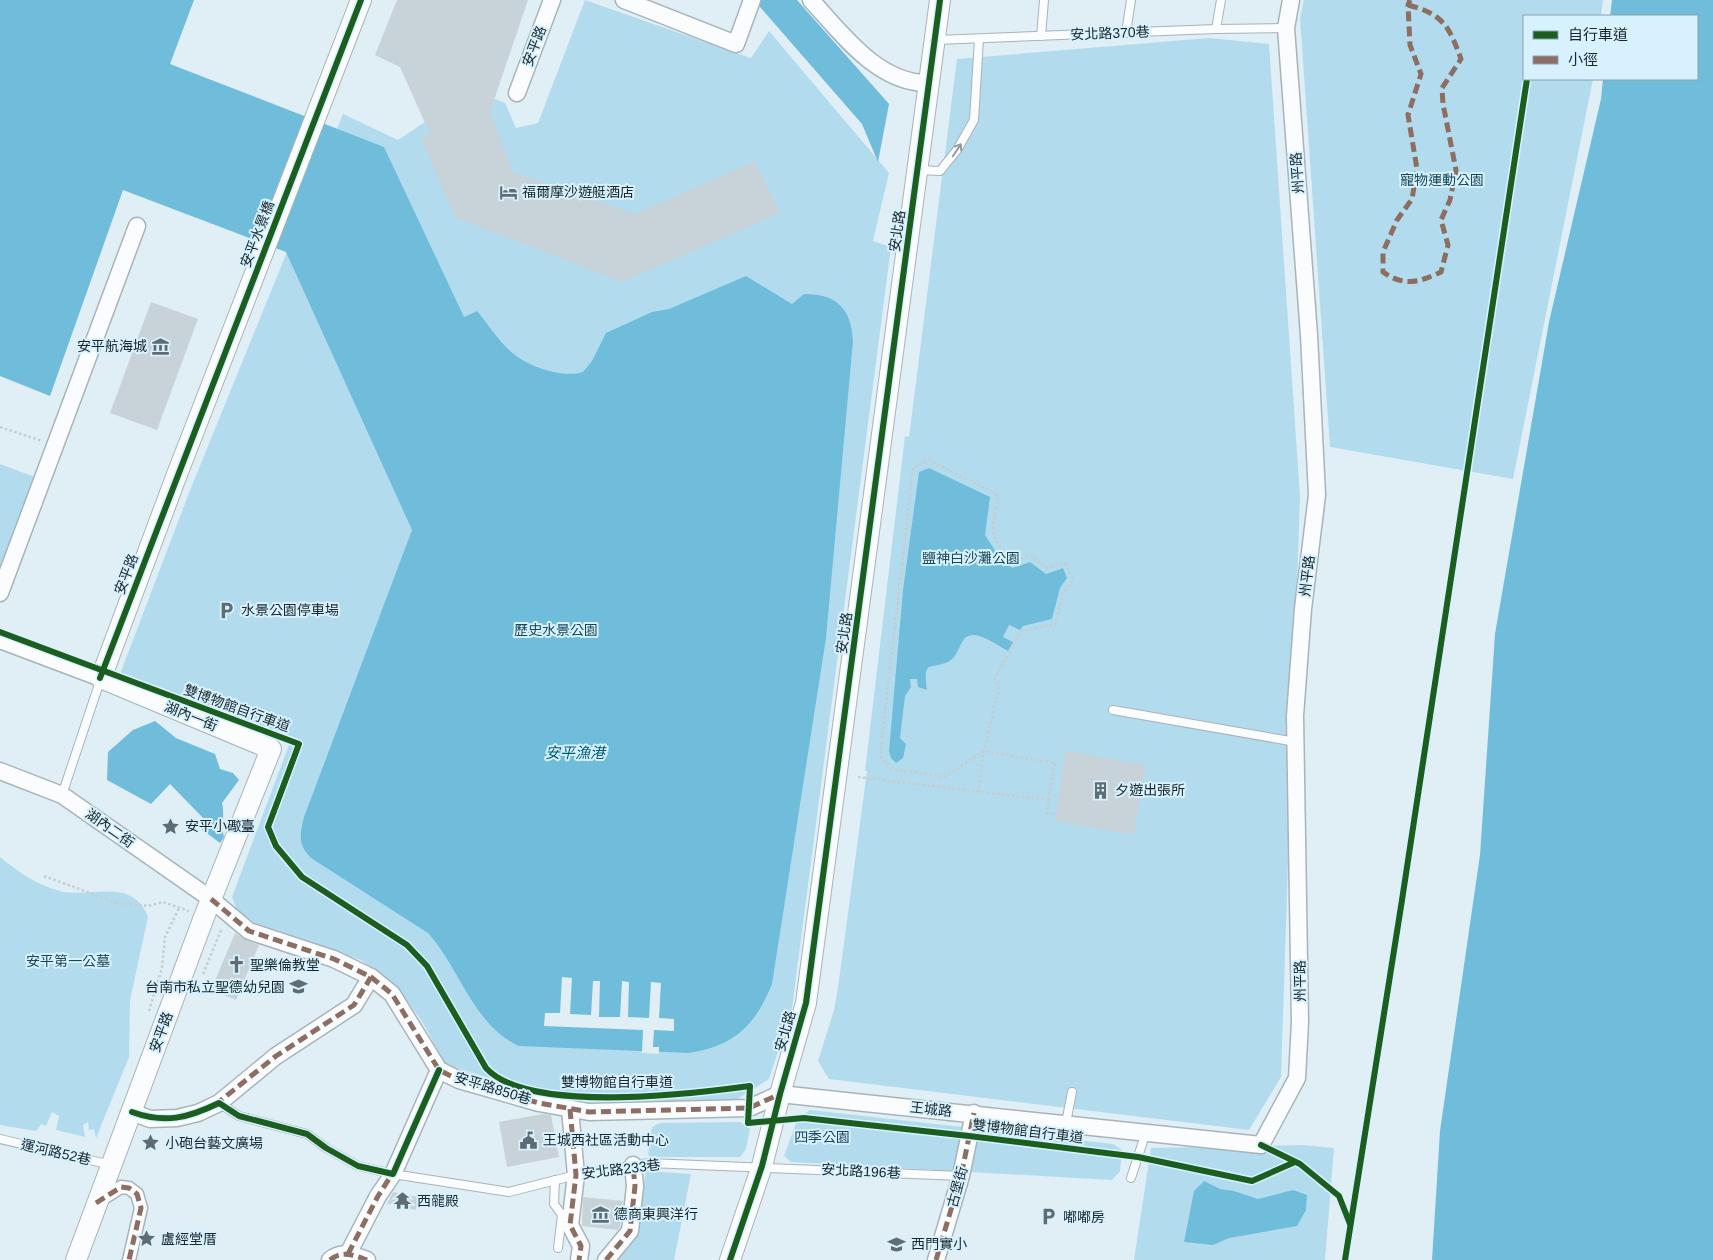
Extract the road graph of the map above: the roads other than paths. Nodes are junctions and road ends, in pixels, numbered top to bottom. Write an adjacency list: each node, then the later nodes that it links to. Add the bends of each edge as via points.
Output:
1 (361, 0): 21 (street, 安平水景橋)
2 (552, 0): 18 (street, 安平路)
3 (624, 0): 4 (street, via 736,44)
4 (752, 0)
5 (811, 0): 17 (street, via 873,63 901,78 919,84)
6 (940, 0): 16 (street, 安北路)
7 (1044, 0): 14 (lane)
8 (1131, 0): 13 (lane)
9 (1221, 0): 12 (lane)
10 (1291, 0): 11 (street, 州平路)
11 (1286, 28): 12 (lane, 安北路370巷); 26 (street, 州平路, via 1309,335 1317,495 1304,609 1295,716)
12 (1216, 29): 13 (lane, 安北路370巷)
13 (1126, 33): 14 (lane, 安北路370巷)
14 (1041, 36): 15 (lane, 安北路370巷)
15 (979, 39): 16 (lane, 安北路370巷); 19 (lane, one-way to 15, via 940,171 974,120)
16 (935, 40): 17 (street, 安北路)
17 (930, 83): 19 (street, 安北路)
18 (517, 93)
19 (918, 170): 34 (street, 安北路, via 806,1003)
20 (137, 226): 22 (street)
21 (176, 477): 24 (street, 安平路)
22 (0, 593)
23 (0, 640): 24 (street, 湖內一街)
24 (100, 678): 27 (street, 湖內一街); 29 (lane)
25 (1113, 710): 26 (lane)
26 (1296, 742): 42 (street, 州平路, via 1300,1022 1297,1078)
27 (271, 749): 30 (street, 安平路)
28 (0, 771): 29 (street, 湖內二街)
29 (62, 794): 30 (street, 湖內二街)
30 (208, 908): 31 (street, 安平路850巷, via 250,931 334,959); 37 (street, 安平路)
31 (371, 978): 32 (street, 安平路850巷, via 392,994); 35 (street, via 354,1005 276,1056)
32 (439, 1070): 36 (street, 安平路850巷, via 468,1083); 46 (street)
33 (1072, 1092): 39 (lane)
34 (780, 1094): 36 (street, 安平路850巷, via 749,1108 589,1112); 38 (street, 王城路); 45 (street, 安北路)
35 (219, 1103): 37 (street, via 198,1114 177,1118 150,1119); 46 (lane, via 239,1116 307,1134 358,1166)
36 (570, 1109): 47 (street, 安北路233巷)
37 (132, 1112): 43 (street, 安平路)
38 (974, 1113): 39 (street, 王城路); 48 (street, 古堡街)
39 (1066, 1124): 40 (street, 王城路)
40 (1146, 1132): 42 (street, 王城路); 49 (lane)
41 (0, 1139): 43 (lane, 運河路52巷)
42 (1261, 1145)
43 (111, 1165): 51 (street, 安平路)
44 (633, 1165): 45 (lane, 安北路233巷); 47 (lane, 安北路233巷); 59 (street, via 635,1186 630,1231)
45 (762, 1166): 48 (lane, 安北路196巷); 60 (street, 安北路)
46 (393, 1174): 50 (lane, via 509,1192); 53 (street)
47 (576, 1175): 50 (lane); 58 (street, via 570,1225 581,1246)
48 (961, 1176): 61 (street, 古堡街)
49 (1131, 1178)
50 (555, 1180): 52 (lane, via 554,1204 562,1215)
51 (96, 1204): 54 (street, 安平路); 55 (street, via 120,1187 137,1194 141,1208)
52 (558, 1248)
53 (348, 1254): 56 (street, via 337,1254); 57 (street)
54 (76, 1260)
55 (129, 1260)
56 (330, 1260)
57 (367, 1260)
58 (579, 1260)
59 (606, 1260)
60 (730, 1260)
61 (936, 1260)

